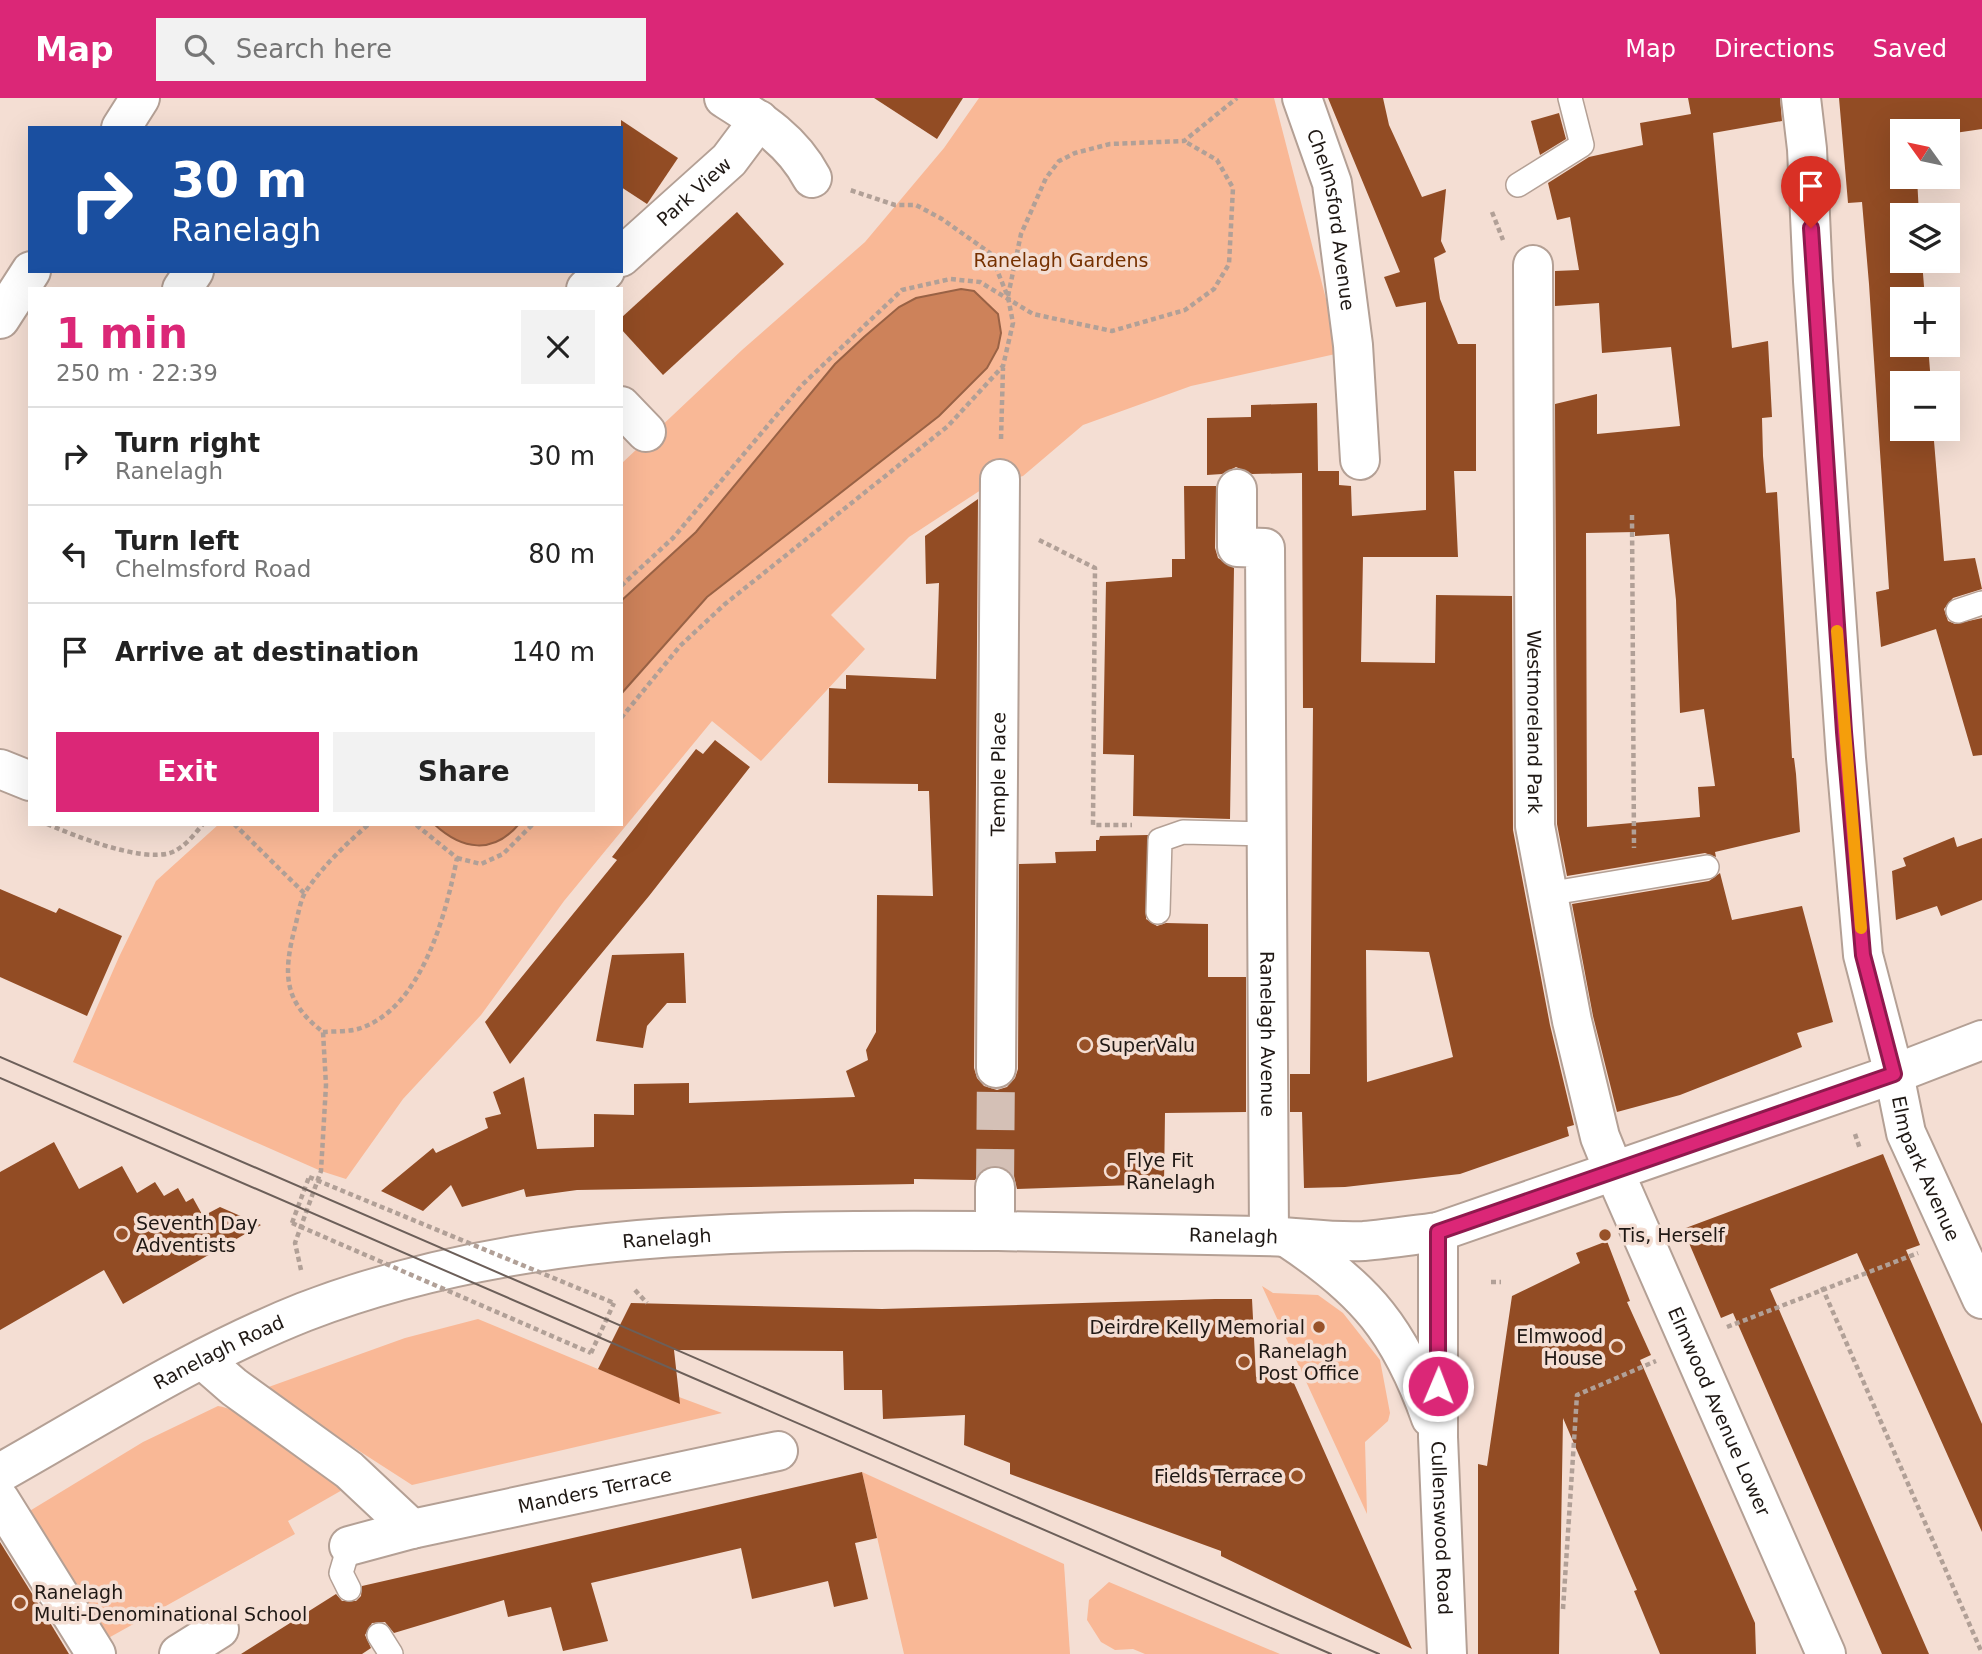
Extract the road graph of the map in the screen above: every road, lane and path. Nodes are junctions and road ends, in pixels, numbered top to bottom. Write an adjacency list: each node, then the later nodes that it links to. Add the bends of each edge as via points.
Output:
1 (140, 98): 8 (street)
2 (724, 98): 7 (street)
3 (1237, 98): 9 (path)
4 (1302, 98): 18 (street, Chelmsford Avenue, via 1332,183 1353,345)
5 (1570, 98): 11 (lane, via 1582,145)
6 (1801, 98): 46 (street, Elmpark Avenue, via 1863,955)
7 (759, 120): 10 (street, via 801,157); 12 (street, Park View, via 729,160)
8 (122, 126)
9 (1184, 141): 16 (path, via 1110,144 1059,161 1046,178 1021,234); 16 (path, via 1217,160 1233,188 1229,264 1213,289 1185,310 1112,331 1033,314)
10 (812, 178): 16 (path, via 895,205 916,205 943,219 990,253)
11 (1518, 185)
12 (623, 255)
13 (1533, 265): 41 (street, Westmoreland Park, via 1535,826)
14 (603, 273): 15 (street)
15 (588, 287)
16 (1008, 297): 17 (path, via 1013,323); 23 (path, via 980,282 950,279 901,290 802,385 673,538)
17 (1003, 366): 19 (path); 26 (path, via 948,426 725,604 680,646)
18 (1360, 460)
19 (1000, 479): 45 (street, Temple Place)
20 (1237, 489): 37 (street, Ranelagh Avenue, via 1237,547 1265,548)
21 (1632, 515): 29 (path)
22 (1038, 540): 36 (path, via 1095,568 1093,825 1171,824)
23 (623, 584)
24 (1982, 603): 25 (lane)
25 (1958, 611)
26 (623, 716)
27 (0, 769): 28 (street)
28 (28, 780)
29 (1634, 822)
30 (52, 826): 31 (path, via 97,844 157,854 178,849)
31 (201, 826)
32 (236, 826): 40 (path)
33 (367, 826): 40 (path)
34 (417, 826): 38 (path)
35 (531, 826): 38 (path, via 503,855 481,864)
36 (1183, 832): 37 (lane); 42 (lane, via 1160,840)
37 (1268, 834): 53 (street, Ranelagh Avenue)
38 (457, 858): 43 (path, via 447,905 417,978 391,1010 361,1028)
39 (1707, 867): 41 (lane)
40 (304, 893): 43 (path, via 291,944 290,993 302,1015)
41 (1547, 894): 49 (street, Westmoreland Park, via 1578,1047 1600,1137)
42 (1158, 912)
43 (323, 1032): 56 (path, via 326,1085 321,1171 295,1243)
44 (1982, 1040): 46 (street, Ranelagh)
45 (996, 1068)
46 (1894, 1074): 49 (street, Ranelagh); 54 (street, Elmpark Avenue, via 1906,1133)
47 (1855, 1134): 48 (path)
48 (1860, 1149)
49 (1613, 1169): 52 (street, Ranelagh); 63 (street, Elmwood Avenue Lower)
50 (995, 1187): 51 (street)
51 (995, 1231): 53 (street, Ranelagh); 55 (street, Ranelagh, via 629,1240)
52 (1438, 1232): 53 (street, Ranelagh, via 1362,1241); 66 (street, Cullenswood Road)
53 (1279, 1237): 66 (street, via 1328,1265 1368,1300 1406,1357)
54 (1958, 1246): 59 (path, via 1928,1249); 61 (street, Elmpark Avenue)
55 (453, 1269): 65 (street, Ranelagh Road, via 386,1284 302,1313)
56 (302, 1274)
57 (1492, 1282): 58 (path)
58 (1502, 1282)
59 (1822, 1287): 63 (path); 75 (path)
60 (635, 1290): 62 (path)
61 (1982, 1299)
62 (647, 1303)
63 (1688, 1343): 73 (path, via 1644,1368 1577,1395); 79 (street, Elmwood Avenue Lower)
64 (591, 1353): 64 (path, bridge, via 292,1223 309,1177 614,1303)
65 (203, 1360): 68 (street, Ranelagh Road); 70 (street, via 349,1469)
66 (1438, 1437): 78 (street, Cullenswood Road)
67 (778, 1451): 70 (street, Manders Terrace)
68 (0, 1473)
69 (0, 1500): 76 (street)
70 (412, 1528): 71 (street, Manders Terrace)
71 (349, 1546): 72 (lane, via 341,1573)
72 (349, 1589)
73 (1563, 1609)
74 (219, 1629): 77 (street)
75 (1982, 1653)
76 (96, 1654)
77 (179, 1654)
78 (1447, 1654)
79 (1826, 1654)

